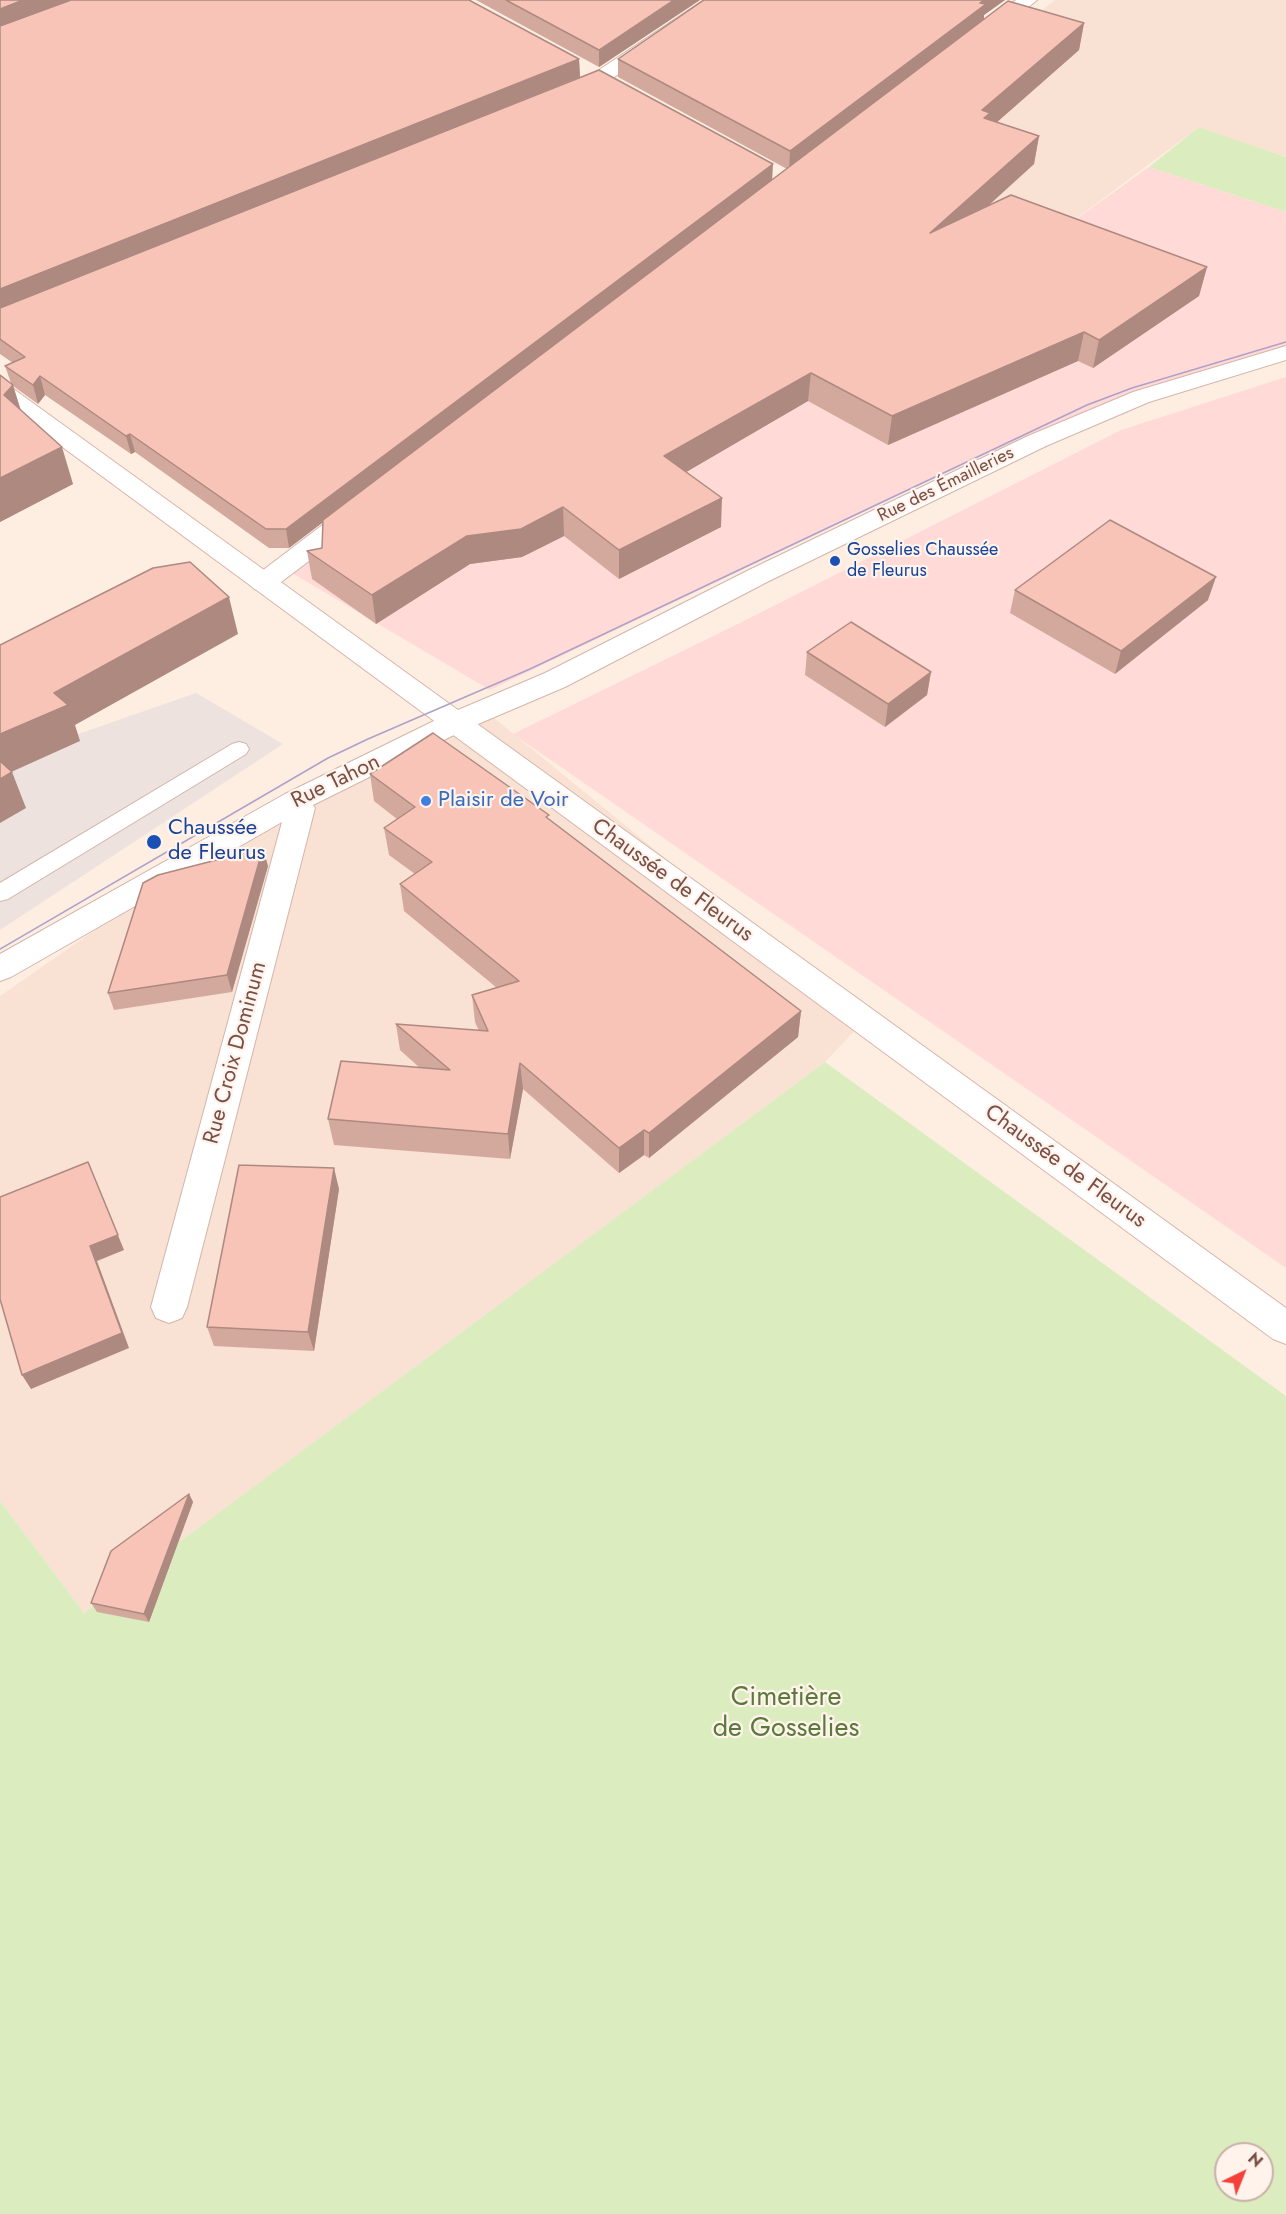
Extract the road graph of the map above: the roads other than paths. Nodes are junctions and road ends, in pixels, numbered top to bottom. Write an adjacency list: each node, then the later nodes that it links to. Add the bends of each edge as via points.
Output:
1 (716, 0): 5 (street)
2 (1028, 0): 3 (street)
3 (971, 44)
4 (580, 66): 5 (street)
5 (600, 78): 6 (street); 7 (street)
6 (620, 88)
7 (545, 100)
8 (1286, 354): 12 (street, Rue des Émailleries, via 1141,397 1088,418 760,575 555,680)
9 (0, 390): 11 (street, Chaussée de Fleurus)
10 (376, 497): 11 (street)
11 (263, 583): 12 (street, Chaussée de Fleurus)
12 (454, 723): 14 (street, Rue Tahon); 18 (street, Chaussée de Fleurus)
13 (239, 748): 15 (lane)
14 (295, 801): 16 (street, Rue Tahon); 17 (street, Rue Croix Dominum, via 300,808)
15 (0, 893)
16 (0, 969)
17 (169, 1307)
18 (1286, 1328)

